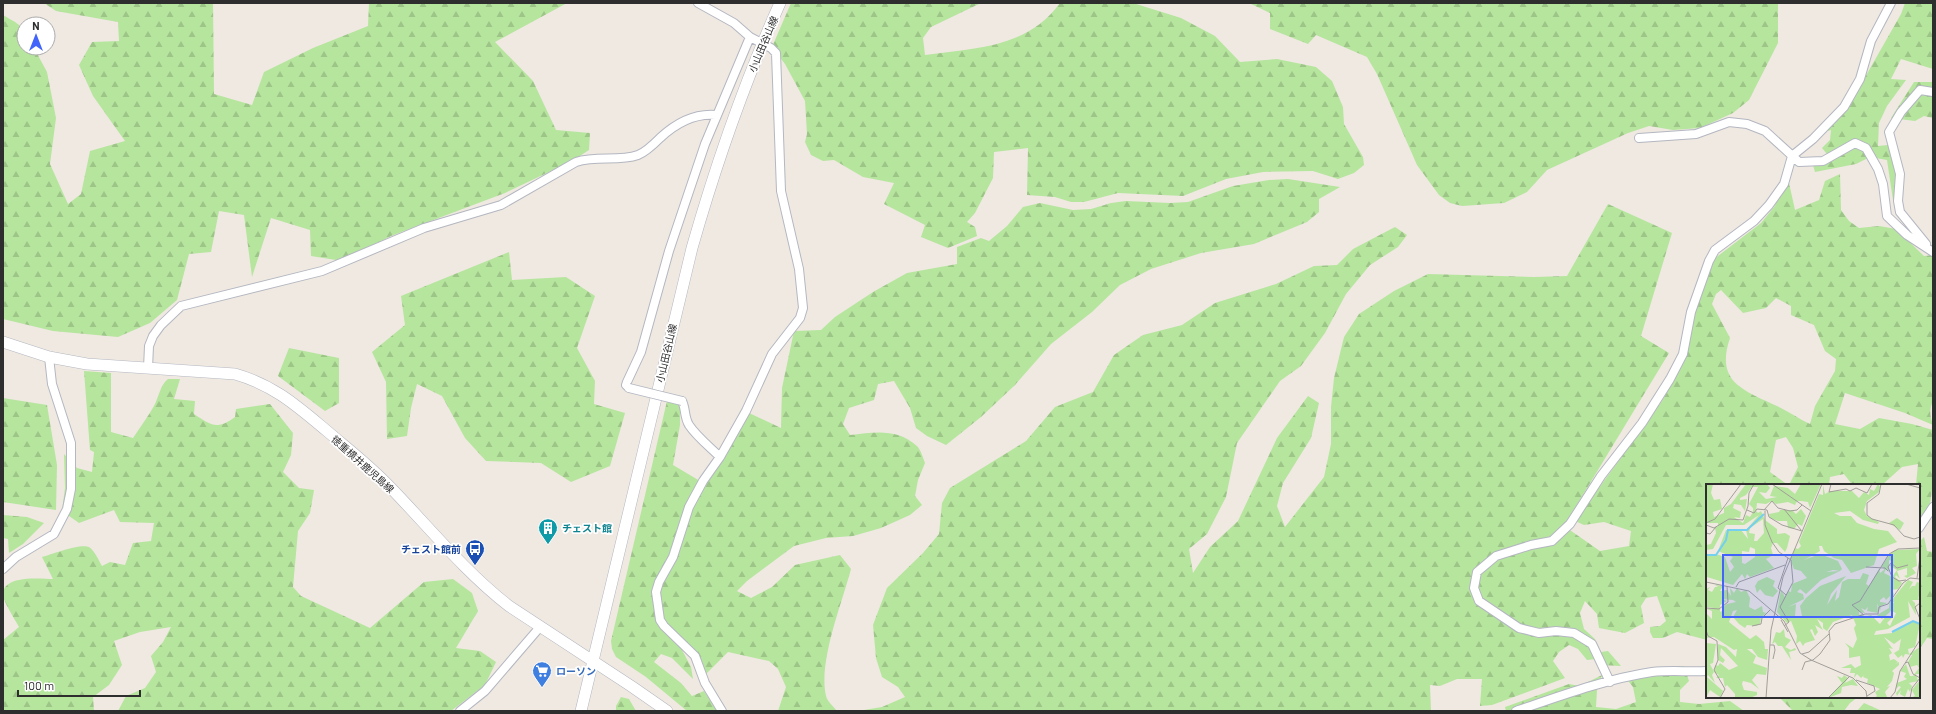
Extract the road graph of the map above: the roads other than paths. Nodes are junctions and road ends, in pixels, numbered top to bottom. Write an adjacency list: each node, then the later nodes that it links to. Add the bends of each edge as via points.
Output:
1 (698, 3): 4 (street, via 734,23)
2 (780, 3): 5 (main road, 小山田谷山線)
3 (1891, 3): 9 (street, via 1871,41 1860,79 1844,107 1813,139)
4 (750, 37): 5 (street); 7 (street)
5 (762, 44): 14 (street, via 776,53 781,191 799,269 803,308 800,318 772,354 756,393); 19 (main road, 小山田谷山線, via 722,147 692,248)
6 (1933, 92): 10 (street, via 1920,90 1901,112 1889,132 1900,174 1900,212)
7 (716, 115): 13 (street, via 702,115 683,121 639,154 626,158 589,158 576,162 501,205 424,228 322,271 182,306 153,336 149,346); 14 (street, bridge, via 669,251 641,352 626,385 682,402 689,425)
8 (1639, 138): 9 (street, via 1696,134 1729,122 1747,124 1765,131)
9 (1792, 156): 10 (street, via 1799,162 1823,161 1855,143 1866,148 1884,184 1887,216 1908,235); 21 (street, via 1784,184 1769,205 1754,221 1715,250 1691,312 1683,354 1670,379 1570,524 1552,541 1496,556 1477,572 1474,588 1479,601 1519,628 1539,633 1574,633 1592,644)
10 (1933, 252)
11 (3, 342): 12 (main road, 徳重横井鹿児島線)
12 (49, 357): 13 (main road, 徳重横井鹿児島線, via 87,364); 17 (street, via 52,384 71,443 71,489 67,509 54,534 16,556)
13 (148, 368): 18 (main road, 徳重横井鹿児島線, via 235,374 254,379 274,389 298,406 388,485 493,594)
14 (720, 457): 25 (street, via 689,507 673,557 659,582 656,598 660,620 695,656 705,684)
15 (1933, 507): 16 (street)
16 (1920, 526)
17 (3, 569)
18 (540, 627): 19 (main road, 徳重横井鹿児島線); 22 (street, via 485,692)
19 (593, 660): 23 (main road, 小山田谷山線); 24 (main road, 徳重横井鹿児島線)
20 (1706, 671): 21 (street, via 1653,672)
21 (1610, 682): 26 (street)
22 (460, 711)
23 (581, 711)
24 (666, 711)
25 (722, 711)
26 (1516, 711)

